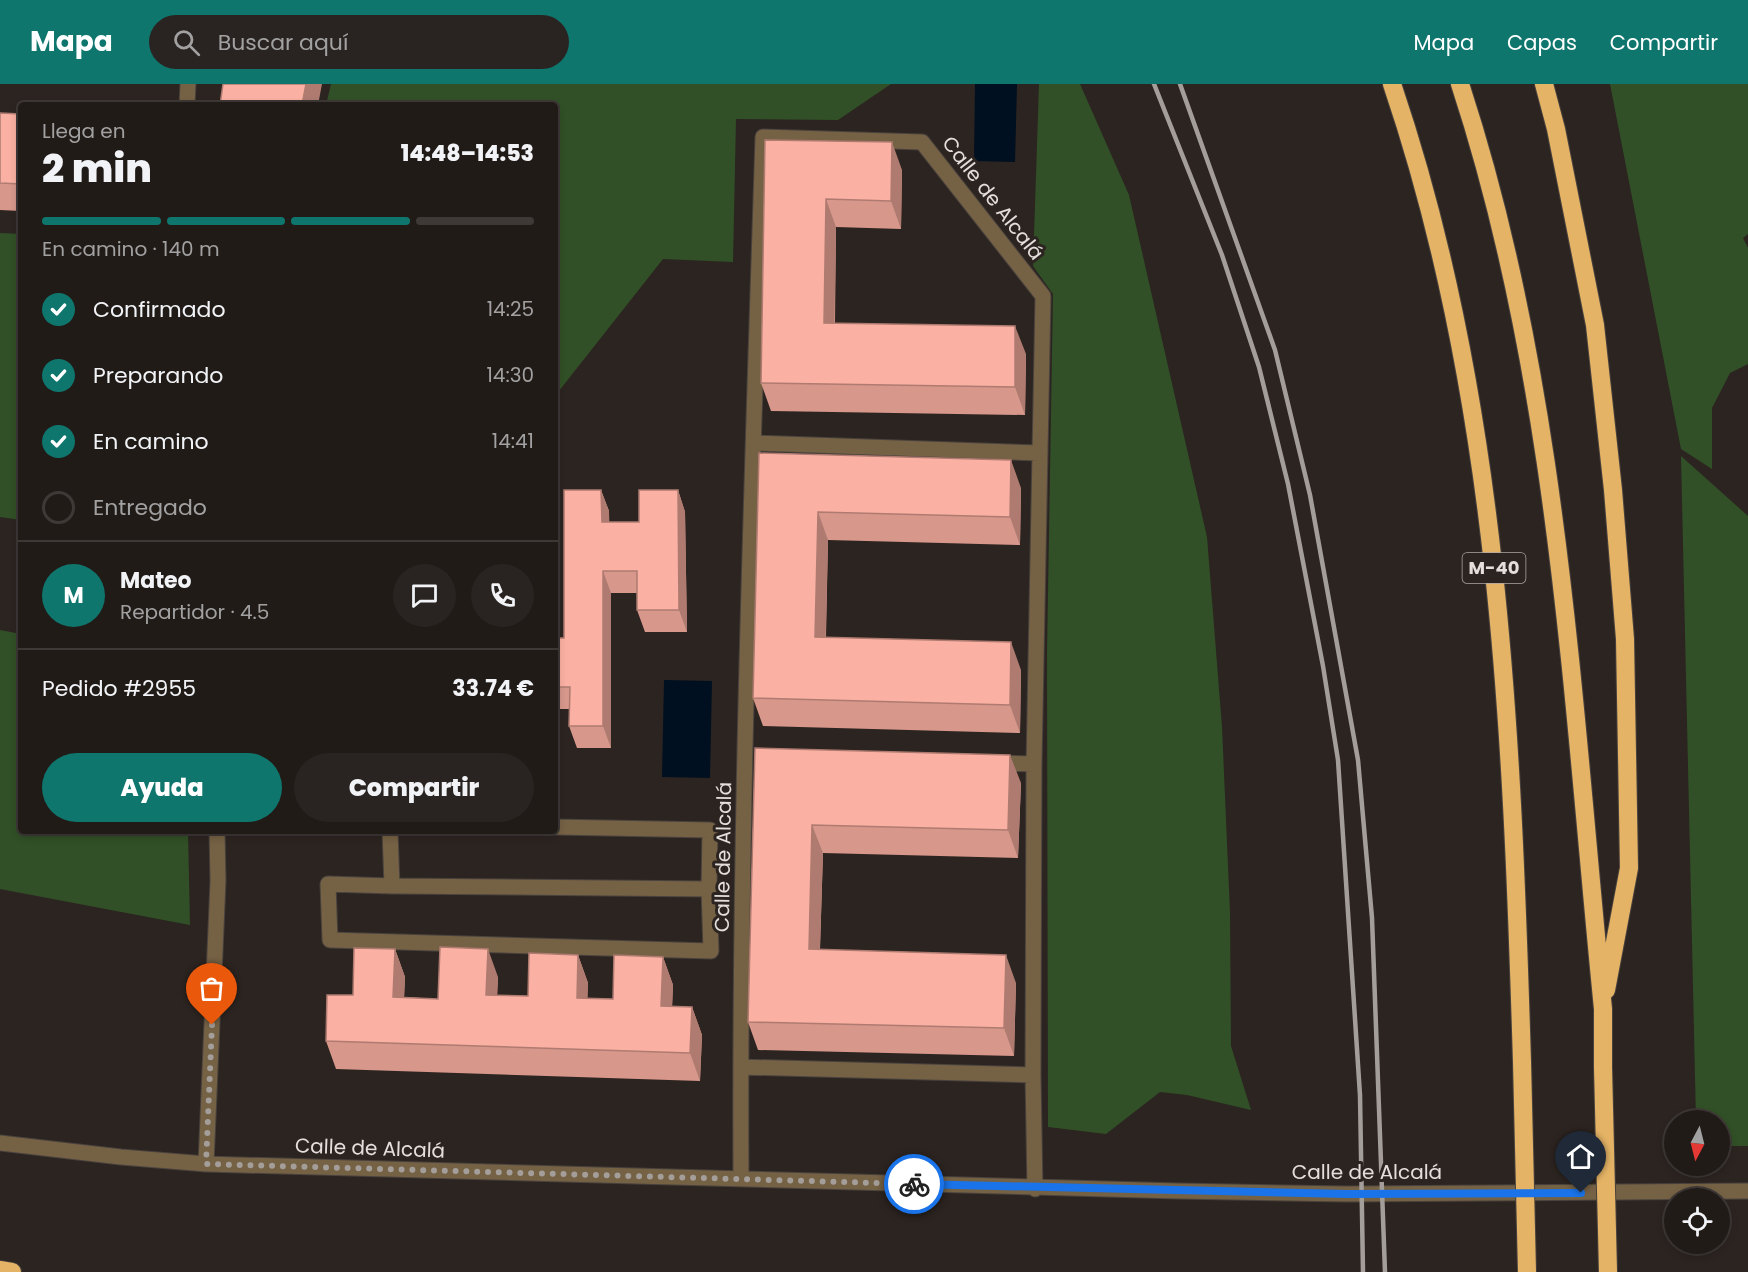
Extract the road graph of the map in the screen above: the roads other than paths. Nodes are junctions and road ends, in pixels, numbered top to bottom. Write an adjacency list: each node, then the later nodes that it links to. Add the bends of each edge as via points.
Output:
1 (188, 84): 5 (street)
2 (1392, 84): 25 (highway, M-40, bridge, via 1411,141 1464,360 1487,505 1502,646 1516,886)
3 (1460, 84): 15 (highway, via 1475,128 1529,353 1551,498)
4 (1544, 84): 15 (highway, via 1595,325 1625,639 1629,868)
5 (187, 102)
6 (754, 443): 7 (street); 7 (street, Calle de Alcalá, via 763,137 922,142 1043,296); 16 (street, Calle de Alcalá, via 751,754)
7 (1039, 453): 9 (street, Calle de Alcalá)
8 (976, 762): 9 (street)
9 (1034, 764): 17 (street, Calle de Alcalá)
10 (558, 827): 14 (street, via 710,830)
11 (217, 834): 19 (street)
12 (390, 834): 13 (street)
13 (392, 886): 14 (street); 14 (street, via 328,884 330,940 711,951)
14 (709, 889)
15 (1603, 1009): 26 (highway, bridge)
16 (741, 1067): 17 (street); 20 (street, Calle de Alcalá)
17 (1033, 1075): 21 (street, Calle de Alcalá)
18 (0, 1143): 19 (street, Calle de Alcalá)
19 (206, 1164): 20 (street, Calle de Alcalá)
20 (741, 1179): 21 (street, Calle de Alcalá)
21 (1035, 1188): 22 (street, Calle de Alcalá, via 1347,1194)
22 (1748, 1193)
23 (0, 1270): 24 (highway)
24 (12, 1272)
25 (1527, 1272)
26 (1608, 1272)

